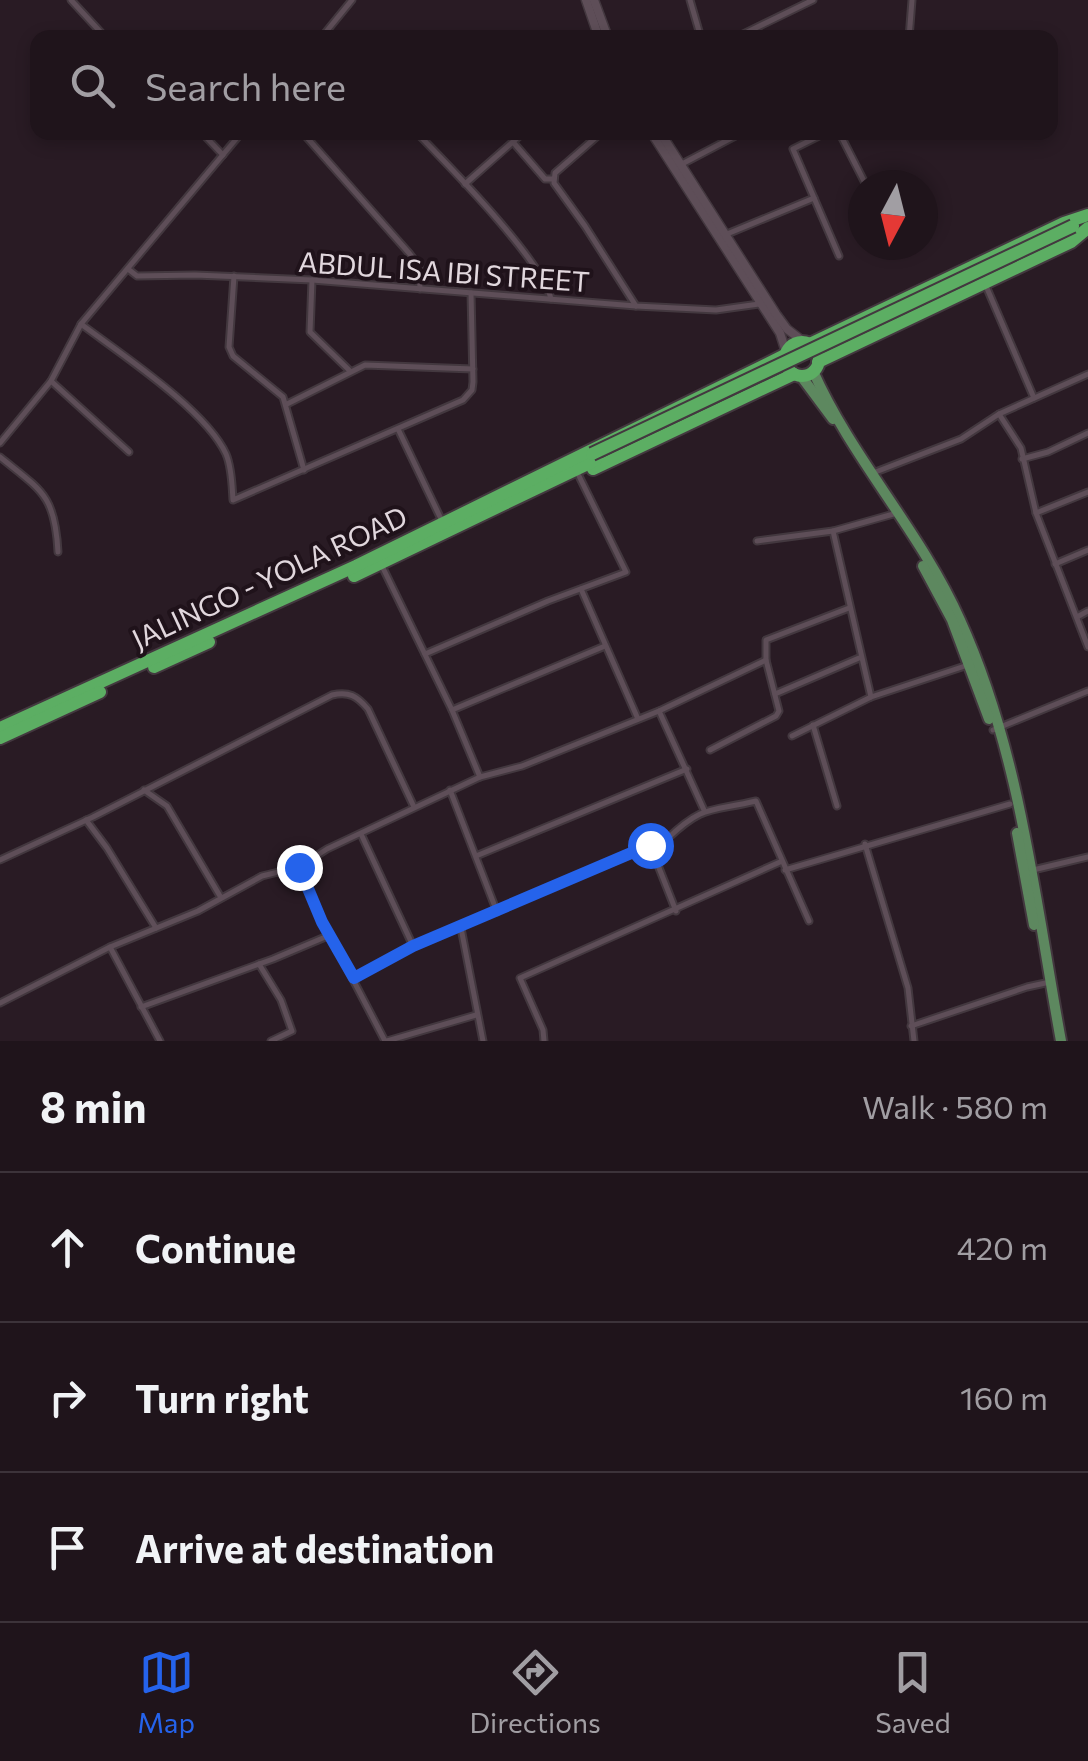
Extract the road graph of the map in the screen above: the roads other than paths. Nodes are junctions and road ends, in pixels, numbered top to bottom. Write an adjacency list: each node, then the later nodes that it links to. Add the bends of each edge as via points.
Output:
1 (70, 0): 8 (street)
2 (352, 0): 9 (street)
3 (586, 0): 10 (main road)
4 (594, 0): 11 (main road)
5 (690, 0): 12 (street)
6 (812, 0): 13 (street)
7 (912, 0): 14 (street)
8 (98, 30)
9 (328, 30)
10 (596, 30)
11 (605, 30)
12 (699, 30)
13 (751, 30)
14 (910, 30)
15 (208, 140): 26 (street)
16 (235, 140): 26 (street)
17 (309, 140): 39 (street, via 419,266)
18 (424, 140): 30 (street)
19 (593, 140): 29 (street)
20 (655, 140): 42 (main road)
21 (665, 140): 27 (main road)
22 (726, 140): 27 (street)
23 (812, 140): 31 (street, via 793,150)
24 (843, 140): 28 (street)
25 (514, 142): 29 (street, via 544,179); 30 (street)
26 (222, 155): 35 (street)
27 (680, 164): 33 (main road)
28 (858, 170)
29 (553, 179): 43 (street)
30 (465, 184): 41 (street, via 529,260)
31 (814, 198): 33 (street); 34 (street)
32 (1083, 224): 38 (highway, via 1071,242); 45 (highway, via 1064,223); 64 (highway, bridge)
33 (724, 236): 45 (main road, via 787,329)
34 (839, 256)
35 (128, 269): 36 (street, ABDUL ISA IBI STREET, via 137,276); 44 (street)
36 (234, 276): 37 (street, ABDUL ISA IBI STREET); 53 (street, via 233,356)
37 (312, 280): 39 (street, ABDUL ISA IBI STREET); 49 (street, via 310,332)
38 (985, 283): 48 (highway); 52 (street)
39 (420, 289): 40 (street, ABDUL ISA IBI STREET)
40 (471, 293): 41 (street, ABDUL ISA IBI STREET); 47 (street)
41 (551, 300): 43 (street, ABDUL ISA IBI STREET)
42 (759, 304): 43 (street, ABDUL ISA IBI STREET, via 716,310); 46 (main road, via 780,333)
43 (636, 306)
44 (81, 324): 51 (street); 61 (street, via 150,376 217,440 233,500)
45 (807, 343): 46 (highway); 48 (highway, via 817,351)
46 (785, 354): 48 (highway, via 786,366); 64 (highway, JALINGO - YOLA ROAD, via 556,465)
47 (473, 370): 49 (street, via 382,364); 55 (street, via 472,390 463,400)
48 (806, 370): 62 (main road); 63 (highway); 67 (main road)
49 (349, 371): 53 (street)
50 (1088, 374): 52 (street)
51 (50, 381): 57 (street); 58 (street)
52 (1034, 398): 54 (street)
53 (287, 404): 61 (street)
54 (999, 414): 60 (street); 62 (street, via 962,439)
55 (398, 429): 61 (street); 68 (street)
56 (1088, 433): 60 (street)
57 (0, 443)
58 (129, 452)
59 (0, 457): 72 (street, via 50,501)
60 (1022, 458): 66 (street)
61 (304, 470)
62 (873, 473): 67 (main road)
63 (579, 476): 64 (highway); 75 (street, via 626,572)
64 (536, 485): 68 (highway, JALINGO - YOLA ROAD); 73 (highway)
65 (1088, 492): 66 (street)
66 (1036, 513): 74 (street)
67 (894, 515): 69 (street); 84 (main road); 93 (main road, via 955,608)
68 (443, 524): 92 (highway, JALINGO - YOLA ROAD)
69 (833, 532): 70 (street); 76 (street)
70 (757, 540)
71 (1088, 550): 74 (street)
72 (58, 552)
73 (381, 564): 81 (street); 95 (highway)
74 (1056, 564): 78 (street)
75 (581, 589): 79 (street); 81 (street)
76 (849, 608): 82 (street); 83 (street, via 766,640)
77 (1088, 611): 78 (street)
78 (1076, 616): 80 (street)
79 (604, 646): 88 (street); 90 (street)
80 (1088, 647)
81 (425, 654): 88 (street)
82 (860, 658): 86 (street); 87 (street)
83 (766, 660): 86 (street); 89 (street)
84 (971, 664): 87 (street); 93 (main road)
85 (1088, 690): 93 (street)
86 (774, 694): 96 (street, via 776,716)
87 (870, 696): 91 (street)
88 (452, 710): 98 (street)
89 (659, 711): 90 (street); 97 (street)
90 (638, 719): 98 (street)
91 (813, 724): 94 (street); 102 (street)
92 (0, 728)
93 (996, 730): 101 (main road); 115 (main road)
94 (792, 736)
95 (0, 738)
96 (710, 750)
97 (687, 770): 104 (street); 109 (street)
98 (480, 777): 100 (street)
99 (144, 790): 103 (street, via 344,692 368,709); 105 (street); 116 (street, via 168,806)
100 (450, 790): 103 (street); 109 (street)
101 (1010, 804): 107 (street); 115 (main road)
102 (837, 806)
103 (414, 807): 106 (street)
104 (704, 810): 108 (street); 112 (street, via 756,802)
105 (86, 820): 111 (street); 120 (street)
106 (361, 834): 113 (street); 123 (street)
107 (865, 844): 114 (street); 131 (street, via 908,988)
108 (650, 845): 117 (street); 118 (street)
109 (476, 856): 118 (street)
110 (1088, 857): 115 (street)
111 (0, 860)
112 (780, 862): 114 (street); 117 (street)
113 (299, 867): 116 (street, via 274,870); 122 (street)
114 (785, 870): 119 (street)
115 (1028, 871): 127 (main road)
116 (220, 896): 120 (street)
117 (676, 910): 136 (street, via 520,978)
118 (497, 912): 121 (street)
119 (809, 921)
120 (156, 928): 124 (street)
121 (461, 928): 123 (street); 130 (street)
122 (330, 935): 125 (street); 126 (street)
123 (413, 946): 126 (street)
124 (110, 947): 128 (street); 129 (street)
125 (258, 964): 129 (street); 133 (street, via 292,1031)
126 (354, 978): 134 (street)
127 (1048, 982): 131 (street); 138 (main road)
128 (0, 1003)
129 (141, 1007): 132 (street)
130 (476, 1015): 134 (street); 135 (street)
131 (911, 1026): 137 (street)
132 (160, 1041)
133 (271, 1041)
134 (386, 1041)
135 (483, 1041)
136 (544, 1041)
137 (914, 1041)
138 (1058, 1041)

